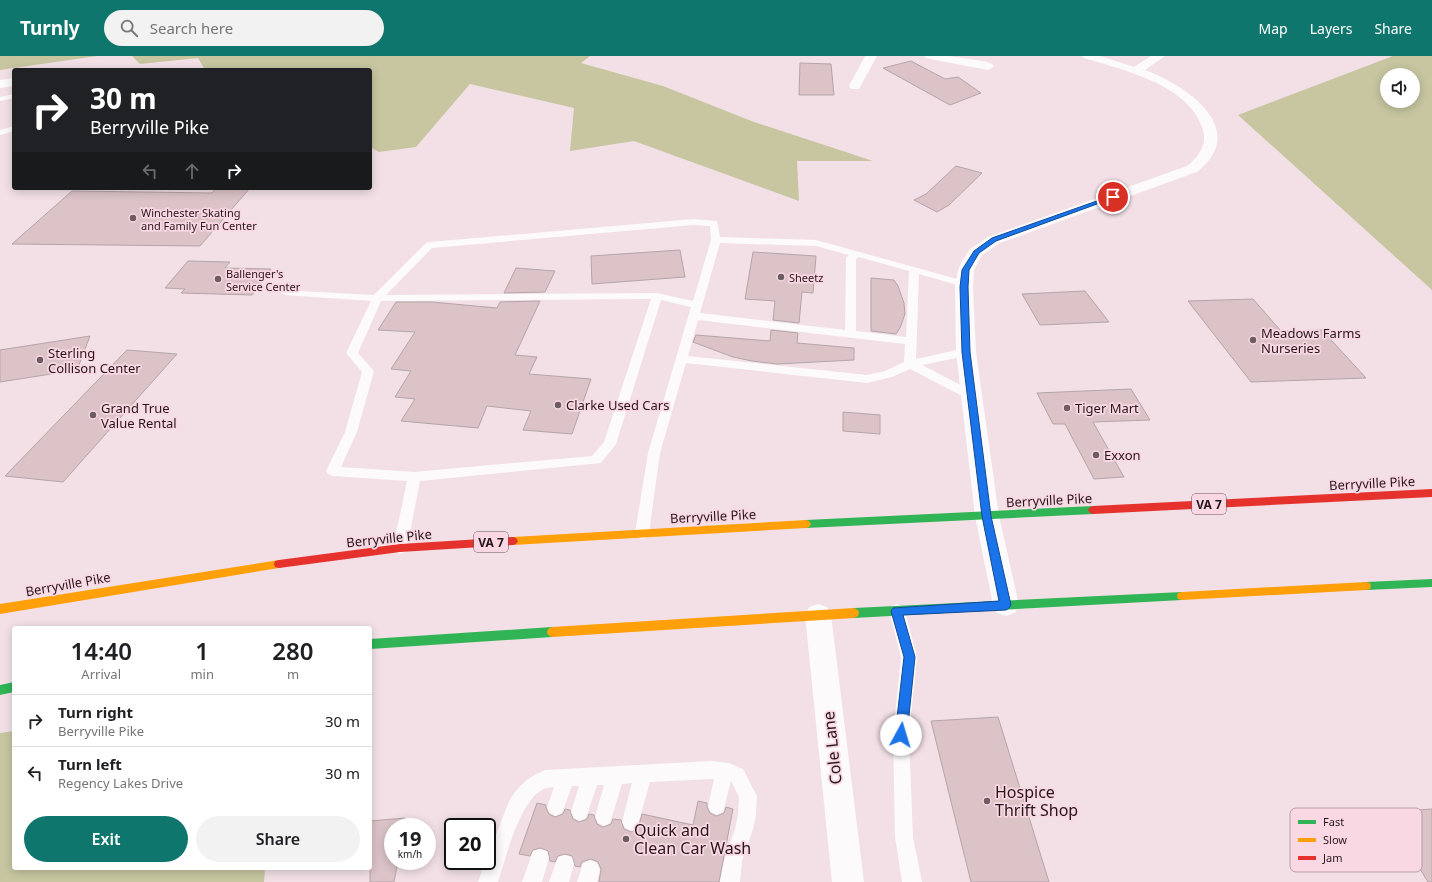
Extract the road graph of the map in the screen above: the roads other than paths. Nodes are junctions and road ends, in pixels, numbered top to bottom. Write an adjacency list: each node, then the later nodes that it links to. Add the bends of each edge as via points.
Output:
1 (871, 56): 9 (street)
2 (930, 56): 5 (street)
3 (1088, 56): 6 (street)
4 (1159, 56): 6 (street)
5 (988, 66)
6 (1134, 71): 17 (street, via 1179,91 1203,112 1211,136 1207,155 1200,163 1181,174 994,240 976,252 966,270)
7 (12, 82): 8 (street)
8 (0, 84)
9 (855, 86)
10 (12, 96): 11 (lane)
11 (0, 98)
12 (12, 129): 13 (lane)
13 (0, 133)
14 (716, 240): 15 (lane, via 816,243); 20 (lane, via 714,222 694,222 429,245); 21 (lane)
15 (857, 254): 16 (lane); 23 (lane, via 851,258)
16 (914, 269): 17 (lane); 24 (lane)
17 (964, 284): 25 (street)
18 (285, 292): 20 (lane)
19 (658, 296): 20 (lane); 21 (lane); 29 (lane, via 610,444 596,460)
20 (377, 298): 29 (lane, via 352,353 368,371 351,432 333,471)
21 (697, 305): 22 (lane)
22 (694, 316): 23 (lane); 26 (lane)
23 (850, 334): 24 (lane)
24 (911, 341): 27 (lane)
25 (966, 352): 27 (lane); 28 (street)
26 (682, 359): 27 (lane, via 868,379 888,374); 32 (lane, via 654,453)
27 (910, 364): 28 (lane)
28 (972, 396): 31 (street)
29 (414, 477): 33 (lane)
30 (1432, 493): 31 (highway, Berryville Pike / VA 7)
31 (986, 516): 32 (highway, Berryville Pike / VA 7); 35 (street)
32 (642, 533): 33 (highway, Berryville Pike / VA 7)
33 (400, 548): 36 (highway, Berryville Pike / VA 7, via 179,579)
34 (1432, 583): 35 (highway)
35 (1006, 605): 37 (highway)
36 (0, 609)
37 (896, 611): 38 (highway); 59 (lane, via 909,657 901,735 904,837)
38 (818, 615): 39 (highway); 58 (street, Cole Lane)
39 (372, 644)
40 (12, 687): 41 (highway)
41 (0, 690)
42 (724, 771): 43 (lane); 47 (lane); 57 (lane, via 737,775 748,796 744,829 733,861)
43 (643, 773): 44 (lane); 51 (lane)
44 (615, 775): 45 (lane); 50 (lane)
45 (591, 776): 46 (lane); 49 (lane)
46 (566, 778): 48 (lane); 54 (lane, via 545,779 534,784 523,795 515,807)
47 (717, 806)
48 (556, 807)
49 (580, 812)
50 (604, 817)
51 (631, 822)
52 (540, 858): 55 (lane)
53 (565, 864): 56 (lane)
54 (488, 882)
55 (532, 882)
56 (559, 882)
57 (730, 882)
58 (848, 882)
59 (912, 882)

